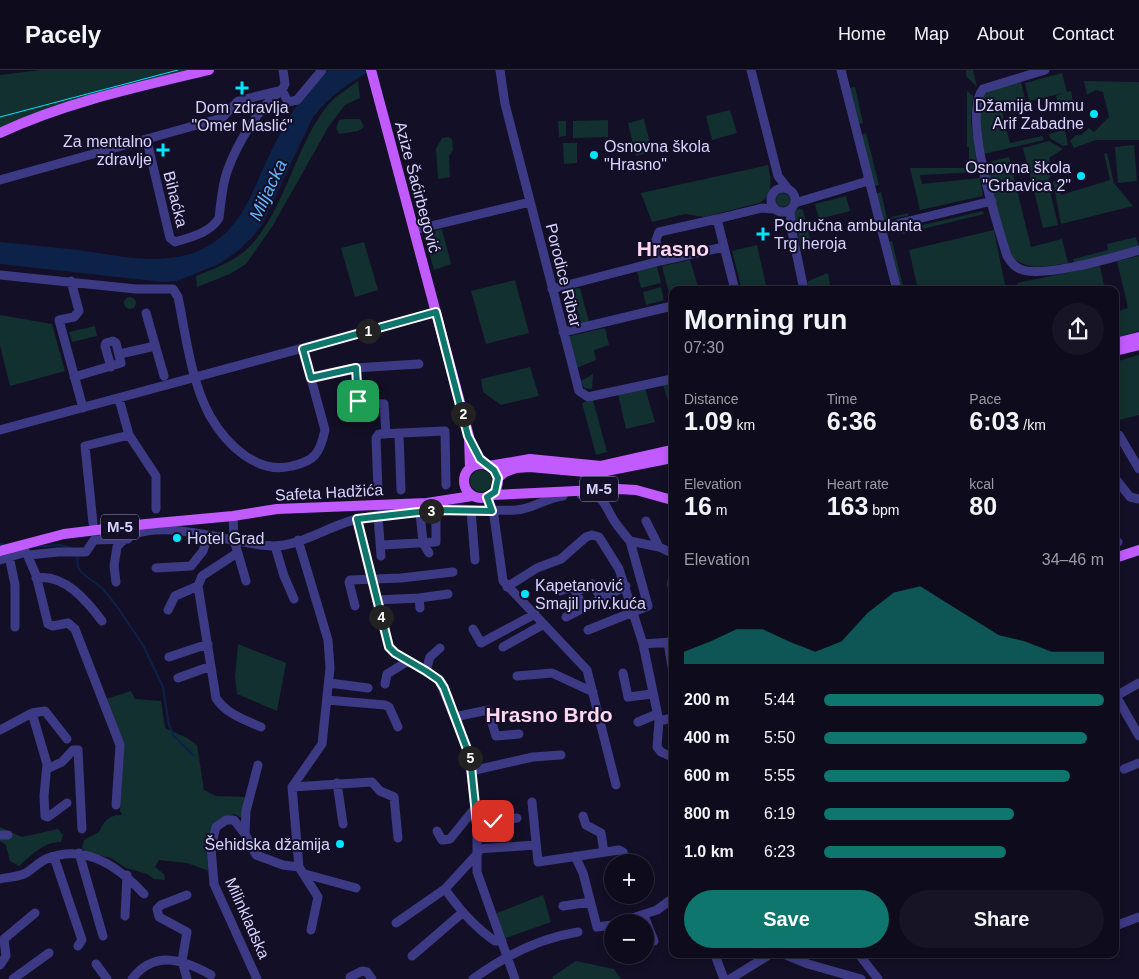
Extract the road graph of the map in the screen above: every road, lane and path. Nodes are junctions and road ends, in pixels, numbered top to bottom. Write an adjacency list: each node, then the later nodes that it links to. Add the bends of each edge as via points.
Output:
1 (209, 70): 10 (main road, via 81,103)
2 (283, 70): 9 (street, via 285,84)
3 (322, 70): 9 (street, via 297,100 288,102)
4 (500, 70): 18 (street, Porodice Ribar, via 505,104)
5 (752, 70): 12 (street)
6 (841, 70): 14 (street)
7 (1045, 70): 17 (street, via 990,87 979,94 977,136)
8 (373, 74): 23 (main road, Azize Šaćirbegović)
9 (282, 90): 11 (street, via 238,101 222,118); 11 (street, Bihaćka, via 268,100 233,156 216,224 175,242 170,238)
10 (0, 133)
11 (147, 141): 13 (street)
12 (778, 176): 15 (street); 16 (street)
13 (0, 180)
14 (868, 181): 20 (street); 22 (street)
15 (788, 189): 16 (street); 20 (street)
16 (777, 190): 19 (street, via 772,194)
17 (992, 201): 22 (street); 25 (street, via 1007,256 1020,270 1052,270)
18 (530, 202): 23 (street); 32 (street, Porodice Ribar)
19 (772, 205): 20 (street); 21 (street)
20 (791, 205): 30 (street, via 792,232)
21 (716, 219): 24 (street); 26 (street, via 659,232 656,240)
22 (880, 228): 31 (street)
23 (414, 230): 34 (main road, Azize Šaćirbegović)
24 (724, 247): 26 (street); 29 (street)
25 (1139, 250)
26 (660, 261): 32 (street)
27 (0, 275): 28 (street)
28 (71, 281): 48 (street, via 79,311 74,316 59,320); 49 (street, via 175,291)
29 (734, 286)
30 (803, 286)
31 (895, 286)
32 (552, 289): 36 (street, Porodice Ribar)
33 (669, 307): 36 (street)
34 (436, 312): 41 (street); 59 (main road, Azize Šaćirbegović)
35 (146, 313): 40 (street)
36 (563, 332): 51 (street, Porodice Ribar, via 579,391 584,396 595,397)
37 (1139, 337): 38 (main road)
38 (1119, 342)
39 (1139, 345): 42 (main road)
40 (155, 346): 43 (street); 47 (street)
41 (303, 349): 49 (street); 50 (street)
42 (1119, 350)
43 (120, 354): 45 (street, via 121,363); 45 (street, via 115,342 106,343)
44 (419, 364): 46 (street)
45 (111, 367): 48 (street)
46 (356, 368): 50 (street); 55 (street, via 358,401 384,404)
47 (164, 376)
48 (74, 377): 53 (street)
49 (197, 378): 50 (street, via 210,416 233,445 252,461 276,469 310,461 320,448 325,430); 52 (street)
50 (311, 378)
51 (669, 379)
52 (119, 399): 53 (street); 58 (street)
53 (83, 408): 54 (street)
54 (0, 430)
55 (386, 434): 56 (street); 69 (street, via 379,434 376,438)
56 (399, 434): 68 (street, via 445,431); 70 (street)
57 (1119, 435): 64 (street)
58 (129, 436): 78 (street, via 155,473); 87 (street, via 85,446)
59 (468, 436): 62 (main road, Azize Šaćirbegović, via 477,454); 63 (main road, Azize Šaćirbegović)
60 (669, 451): 62 (main road, via 601,466 530,459)
61 (669, 459): 65 (main road, via 596,473 522,468 505,472)
62 (488, 465): 63 (main road); 65 (main road)
63 (470, 468): 66 (main road)
64 (1139, 469)
65 (498, 481): 71 (main road, M-5, via 506,490); 73 (main road)
66 (464, 482): 72 (main road); 76 (main road, Safeta Hadžića / M-5, via 453,492)
67 (1119, 483): 75 (street, via 1130,497)
68 (446, 485)
69 (378, 490)
70 (401, 490)
71 (524, 492): 73 (main road, M-5); 74 (main road, M-5, via 627,489); 77 (street)
72 (472, 496): 73 (main road, M-5); 76 (main road, Safeta Hadžića / M-5)
73 (489, 496): 81 (street)
74 (669, 499)
75 (1139, 499)
76 (427, 503): 83 (main road, Safeta Hadžića / M-5, via 292,508)
77 (528, 508): 81 (street); 92 (street, via 553,497 596,496 607,504)
78 (156, 509)
79 (436, 510): 80 (street); 82 (street); 93 (street, via 437,541)
80 (471, 510): 81 (street); 105 (street)
81 (492, 511): 113 (street, via 500,569)
82 (420, 512): 84 (street); 93 (street)
83 (233, 516): 90 (street); 102 (main road, Safeta Hadžića / M-5, via 64,534)
84 (378, 516): 85 (street); 94 (street)
85 (357, 519): 91 (street); 109 (street)
86 (646, 520): 96 (street)
87 (93, 523)
88 (208, 535): 89 (street, via 154,530 138,532); 90 (street); 106 (street, via 203,551 191,566)
89 (128, 539): 101 (street, via 94,540 86,552); 111 (street, via 118,547 114,566)
90 (234, 540): 95 (street); 99 (street)
91 (298, 540): 95 (street); 146 (street, via 328,640)
92 (630, 541): 96 (street); 126 (street, via 648,603 648,606)
93 (423, 543): 94 (street); 100 (street)
94 (382, 545): 103 (street)
95 (275, 546): 119 (street)
96 (659, 546): 98 (street)
97 (1139, 550): 104 (main road)
98 (669, 551)
99 (237, 553): 110 (street); 112 (street, via 202,576)
100 (429, 554)
101 (29, 555): 102 (street, via 26,552); 108 (street)
102 (3, 556): 131 (street, via 15,585)
103 (381, 556)
104 (1119, 557)
105 (475, 560)
106 (156, 568)
107 (453, 572): 109 (street)
108 (36, 578): 129 (street, via 61,581 91,606); 178 (street, via 46,621 53,626 72,624 116,733 121,755)
109 (372, 578): 121 (street); 122 (street, via 349,581)
110 (246, 581)
111 (116, 582)
112 (198, 586): 125 (street, via 176,596); 135 (street)
113 (507, 586): 114 (street, via 561,558 592,535 599,537 614,558); 127 (street)
114 (626, 586): 120 (street); 126 (street)
115 (560, 591): 116 (street, via 572,586)
116 (576, 592): 120 (street, via 592,584); 124 (street)
117 (448, 594): 118 (street)
118 (418, 598): 121 (street); 123 (street)
119 (294, 599)
120 (602, 599): 124 (street)
121 (377, 600): 140 (street, via 389,647)
122 (355, 606)
123 (420, 608)
124 (584, 608): 128 (street)
125 (168, 610)
126 (634, 611): 133 (street); 136 (street)
127 (535, 614): 130 (street); 132 (street, via 481,643)
128 (566, 618)
129 (102, 621)
130 (544, 624): 138 (street); 150 (street, via 585,668)
131 (15, 628)
132 (473, 629)
133 (588, 630)
134 (669, 642): 136 (street)
135 (208, 644): 139 (street); 141 (street)
136 (643, 644): 151 (street)
137 (440, 648): 142 (street, via 430,657)
138 (503, 648)
139 (169, 657)
140 (408, 661): 142 (street); 147 (street, via 387,674)
141 (212, 666): 145 (street); 160 (street, via 216,698 221,706)
142 (426, 671): 156 (street, via 439,680)
143 (623, 673): 151 (street, via 628,697)
144 (517, 676): 150 (street, via 552,673)
145 (178, 678)
146 (329, 683): 149 (street); 153 (street)
147 (385, 684)
148 (1139, 684): 152 (street)
149 (368, 688)
150 (593, 692): 174 (street)
151 (652, 694): 157 (street)
152 (1119, 694)
153 (328, 700): 161 (street, via 385,705); 175 (street, via 322,744)
154 (1119, 701): 164 (street)
155 (32, 713): 162 (street); 165 (street, via 40,710 50,714 57,729); 170 (street)
156 (454, 717): 163 (street, via 488,710 496,736); 172 (street, via 466,743)
157 (658, 718): 158 (street); 159 (street); 167 (street, via 658,750)
158 (669, 718)
159 (638, 722)
160 (261, 727)
161 (398, 727)
162 (0, 730)
163 (519, 734)
164 (1139, 736)
165 (67, 739)
166 (561, 755): 172 (street)
167 (669, 755)
168 (1139, 763): 171 (street)
169 (258, 765): 186 (street, via 246,811)
170 (47, 769): 177 (street, via 45,816); 184 (street, via 62,762 73,750 78,750)
171 (1124, 769)
172 (471, 771): 179 (street)
173 (337, 783): 175 (street); 182 (street); 187 (street, via 372,782 380,791 392,795 396,801)
174 (616, 786)
175 (292, 787): 195 (street)
176 (532, 802): 188 (street)
177 (67, 803)
178 (116, 805)
179 (475, 808): 183 (street); 185 (street, via 450,839 442,840)
180 (583, 816): 190 (street, via 586,825 601,833)
181 (517, 818): 183 (street)
182 (344, 824)
183 (477, 824): 189 (street)
184 (82, 829)
185 (438, 831)
186 (245, 834): 195 (street, Milinkladska, via 256,855); 234 (street, Milinkladska, via 231,819 216,827 211,860 214,884)
187 (398, 838)
188 (535, 845): 189 (street); 193 (street, via 538,862)
189 (478, 851): 199 (street); 216 (street, via 477,872)
190 (604, 852): 192 (street, via 621,850); 193 (street)
191 (79, 853): 194 (street); 196 (street, via 109,863); 215 (street)
192 (623, 854)
193 (575, 856): 202 (street)
194 (54, 857): 197 (street, via 26,873); 217 (street, via 82,940)
195 (302, 870): 198 (street, Milinkladska); 213 (street, via 319,901)
196 (127, 875): 200 (street); 208 (street)
197 (0, 880)
198 (356, 888)
199 (444, 889): 206 (street); 210 (street)
200 (144, 894)
201 (186, 895): 225 (street, via 161,904 157,909 159,917 187,932)
202 (590, 902): 204 (street); 212 (street, via 597,927)
203 (669, 902): 207 (street)
204 (563, 906)
205 (35, 913): 227 (street, via 4,939 6,956)
206 (462, 913): 216 (street, via 488,937); 219 (street)
207 (647, 914)
208 (126, 916)
209 (1139, 917): 211 (street)
210 (396, 923)
211 (1119, 924)
212 (604, 926)
213 (311, 930)
214 (578, 932): 220 (street, via 561,935)
215 (103, 936)
216 (502, 940): 220 (street)
217 (78, 946)
218 (49, 954): 230 (street)
219 (412, 956)
220 (508, 956): 236 (street); 237 (street)
221 (716, 958): 238 (street)
222 (762, 958): 239 (street)
223 (793, 958): 240 (street)
224 (862, 958): 241 (street)
225 (182, 961): 228 (street); 232 (street, via 148,963); 233 (street)
226 (96, 964): 231 (street)
227 (0, 965)
228 (211, 975)
229 (350, 977): 235 (street, via 362,971)
230 (13, 979)
231 (107, 979)
232 (132, 979)
233 (187, 979)
234 (257, 979)
235 (372, 979)
236 (473, 979)
237 (515, 979)
238 (724, 979)
239 (730, 979)
240 (861, 979)
241 (878, 979)

